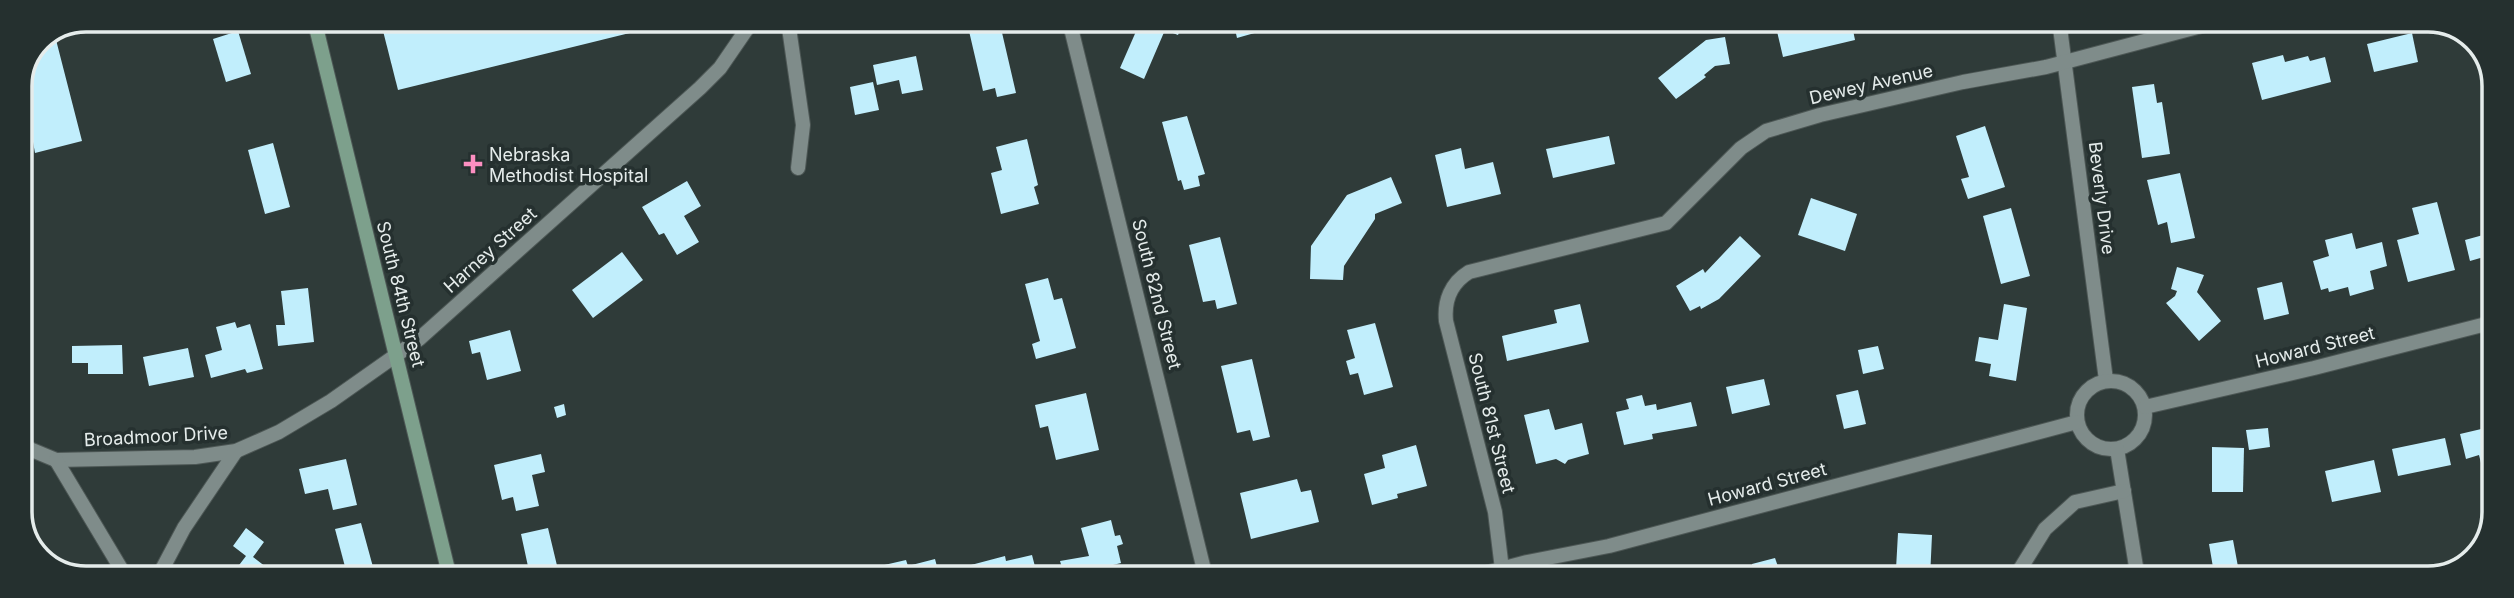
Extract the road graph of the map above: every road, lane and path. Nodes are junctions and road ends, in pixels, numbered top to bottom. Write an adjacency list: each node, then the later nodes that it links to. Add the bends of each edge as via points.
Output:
1 (317, 31): 11 (main road, South 84th Street)
2 (745, 31): 11 (street, Harney Street, via 700,88)
3 (790, 31): 8 (street, via 803,125)
4 (1072, 31): 23 (street, South 82nd Street)
5 (2061, 31): 7 (street, Beverly Drive)
6 (2181, 31): 7 (street, Dewey Avenue)
7 (2065, 61): 9 (street, Dewey Avenue, via 1766,131 1741,148 1666,223 1469,272); 12 (street, Beverly Drive)
8 (798, 168)
9 (1453, 287): 24 (street, South 81st Street, via 1446,301 1446,321 1495,512)
10 (2482, 325): 13 (street, Howard Street)
11 (396, 356): 17 (street, Broadmoor Drive, via 279,432); 22 (main road, South 84th Street)
12 (2106, 380): 13 (street, via 2134,389); 14 (street, via 2086,390 2079,400)
13 (2145, 407): 15 (street, via 2143,428 2128,445)
14 (2077, 422): 15 (street, via 2096,446); 25 (street, Howard Street, via 1609,546)
15 (2117, 449): 19 (street)
16 (32, 450): 18 (street, Broadmoor Drive)
17 (236, 451): 18 (street, Broadmoor Drive, via 195,457); 21 (street)
18 (56, 460): 20 (street)
19 (2124, 491): 26 (street, via 2075,502 2045,530); 27 (street)
20 (119, 566)
21 (164, 566)
22 (447, 566)
23 (1203, 566)
24 (1502, 566)
25 (1516, 566)
26 (2022, 566)
27 (2136, 566)

